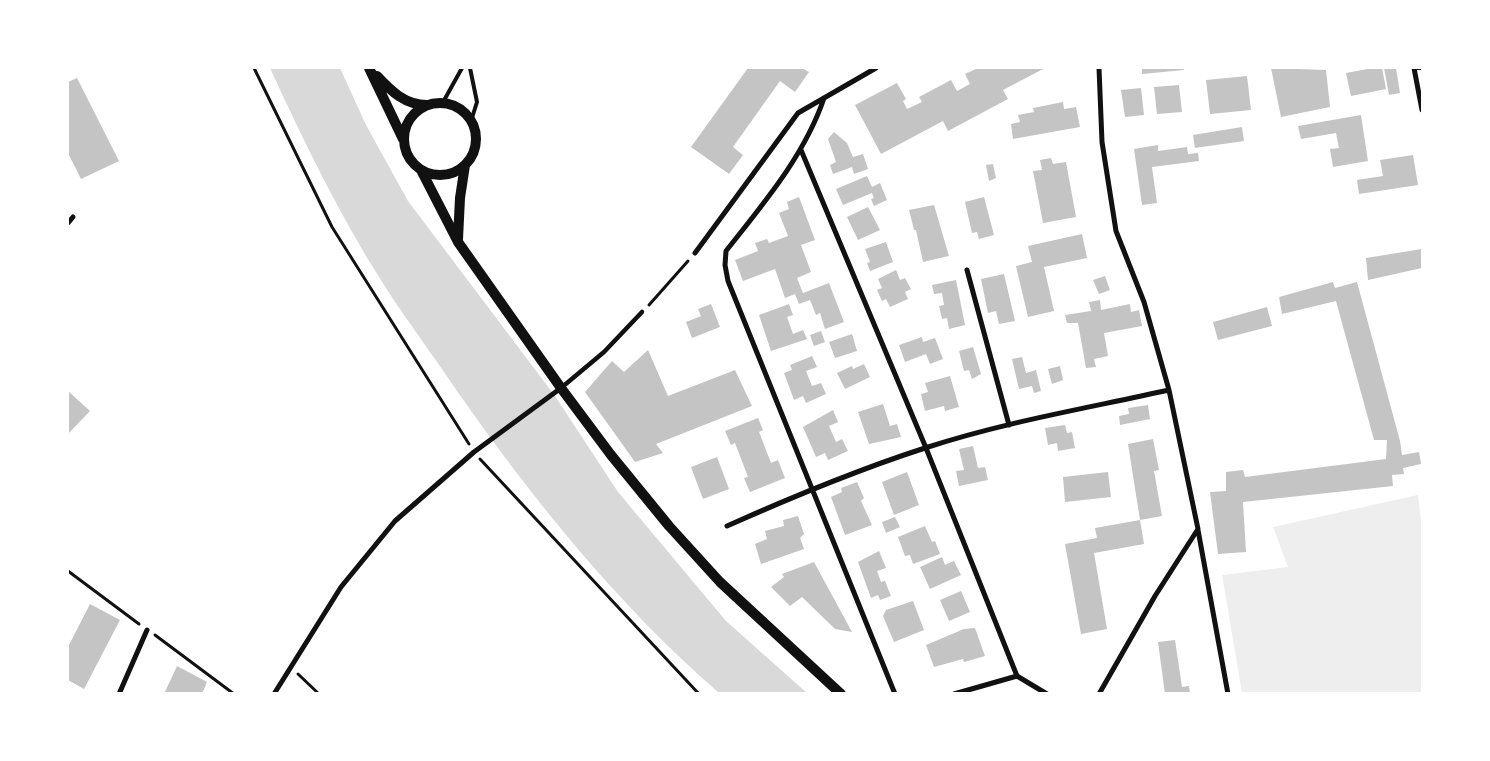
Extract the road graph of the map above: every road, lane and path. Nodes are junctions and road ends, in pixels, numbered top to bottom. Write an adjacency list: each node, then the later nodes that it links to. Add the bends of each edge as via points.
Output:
1 (254, 68): 28 (path, via 332,228)
2 (369, 68): 11 (main road, via 402,99 414,105); 14 (main road)
3 (462, 68): 10 (lane)
4 (470, 68): 13 (lane, via 477,102)
5 (876, 68): 9 (street)
6 (1099, 68): 25 (street, via 1102,142 1116,231 1144,302)
7 (1414, 68): 8 (lane); 12 (street)
8 (1422, 68)
9 (824, 98): 15 (street, via 815,125); 21 (street, via 798,113)
10 (442, 104): 11 (main road); 13 (main road, via 454,106)
11 (430, 105): 14 (main road, via 411,118)
12 (1422, 110)
13 (471, 121): 16 (main road, via 476,132 476,144)
14 (404, 140): 17 (main road, via 406,152)
15 (801, 150): 27 (street); 29 (street, via 726,250 725,265 728,281)
16 (466, 165): 17 (main road, via 444,175); 20 (main road)
17 (421, 170): 20 (main road)
18 (73, 217): 19 (street)
19 (68, 223)
20 (458, 242): 24 (main road)
21 (695, 253): 23 (path)
22 (967, 270): 26 (street)
23 (642, 312): 24 (street, via 597,357)
24 (557, 390): 28 (street); 39 (main road, via 669,526 720,582)
25 (1169, 390): 26 (street); 31 (street)
26 (1009, 425): 27 (street)
27 (926, 448): 29 (street); 34 (street)
28 (476, 450): 33 (street, via 395,521 366,553 340,586); 38 (path)
29 (813, 488): 30 (street); 40 (street)
30 (728, 526)
31 (1198, 529): 43 (street); 44 (street)
32 (147, 630): 35 (street)
33 (290, 666): 36 (street); 37 (path)
34 (1018, 676): 41 (street); 42 (street)
35 (118, 694)
36 (274, 694)
37 (319, 694)
38 (699, 694)
39 (841, 694)
40 (895, 694)
41 (954, 694)
42 (1047, 694)
43 (1099, 694)
44 (1228, 694)

